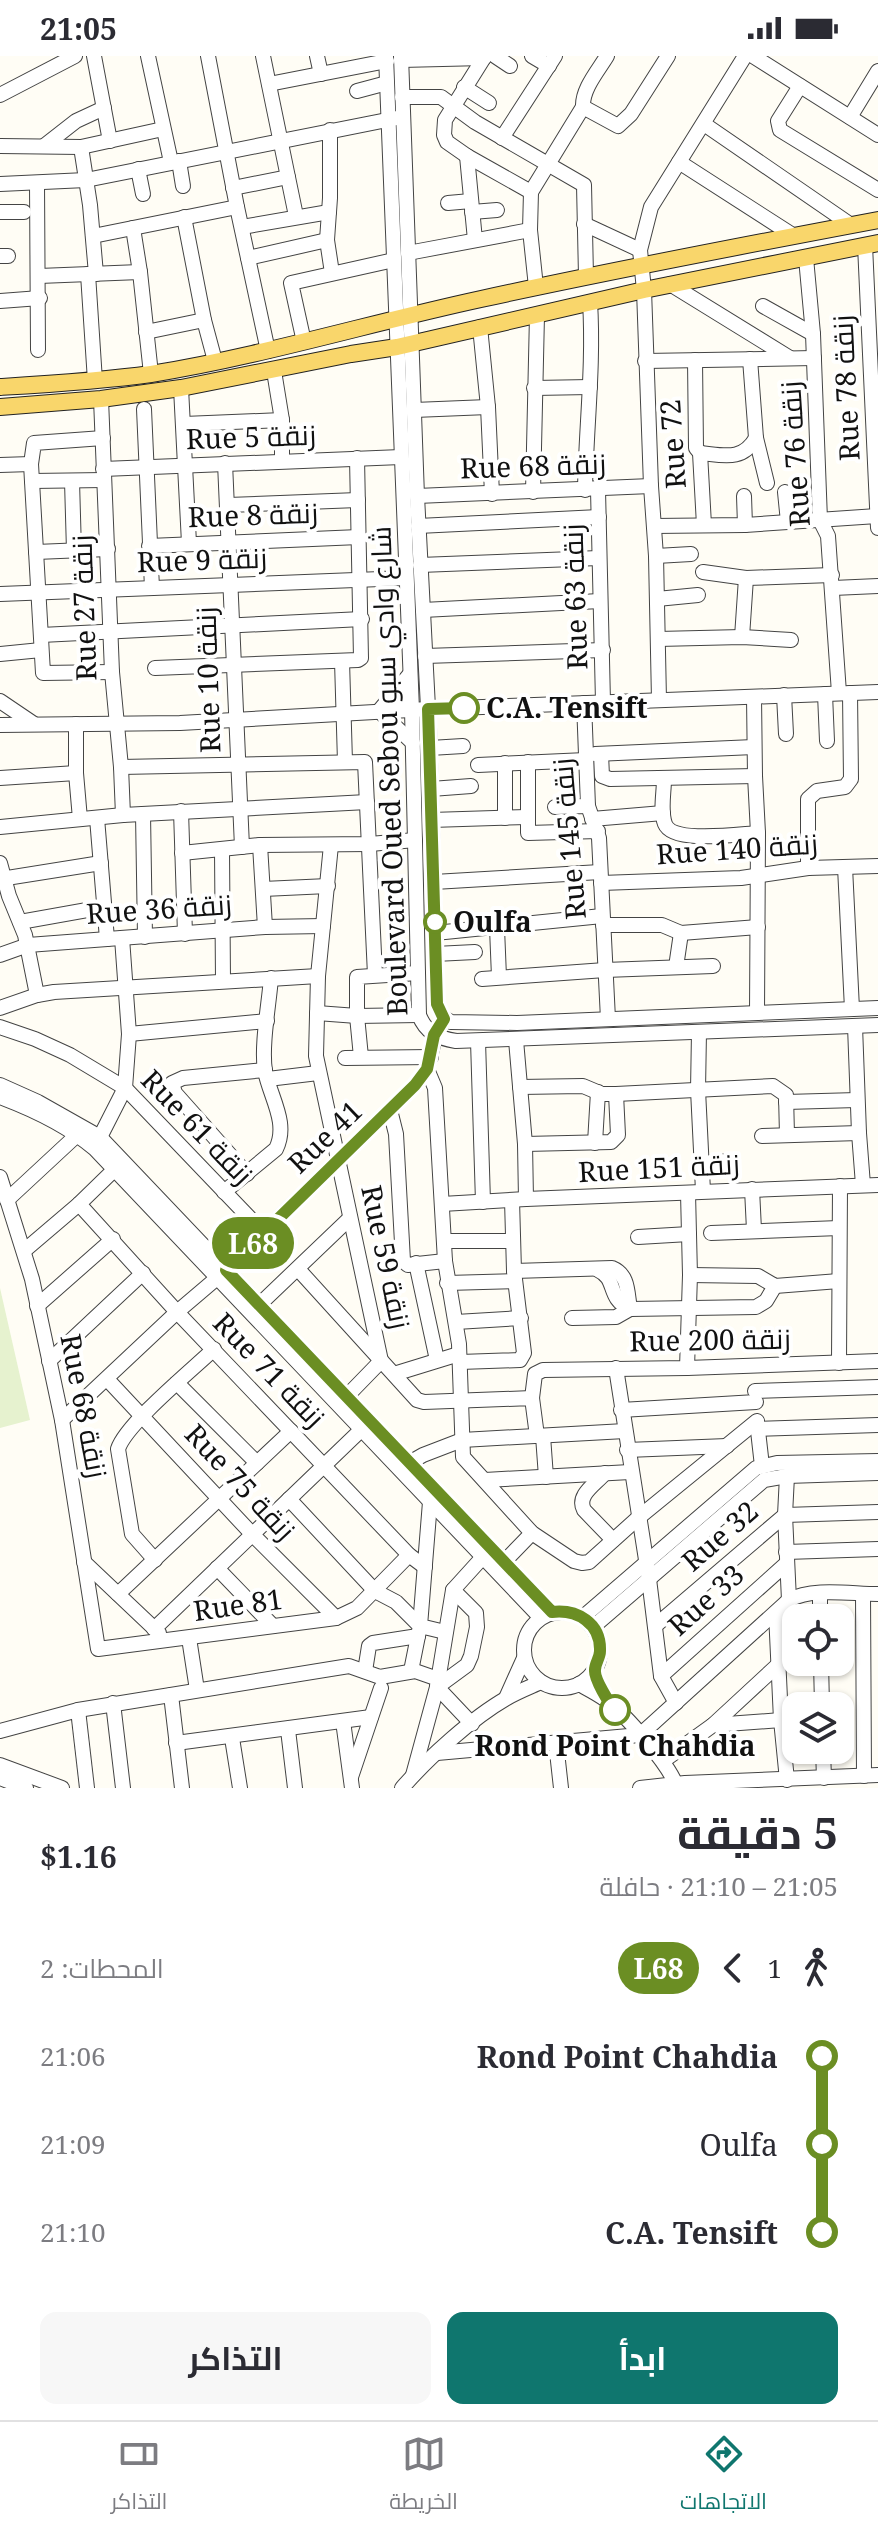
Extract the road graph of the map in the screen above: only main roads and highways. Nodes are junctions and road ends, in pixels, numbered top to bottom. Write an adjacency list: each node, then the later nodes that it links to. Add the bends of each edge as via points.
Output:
1 (878, 220): 3 (main road, via 640,258 586,276 346,333 151,374)
2 (872, 244): 4 (main road, via 274,371 101,399)
3 (0, 387)
4 (0, 407)

